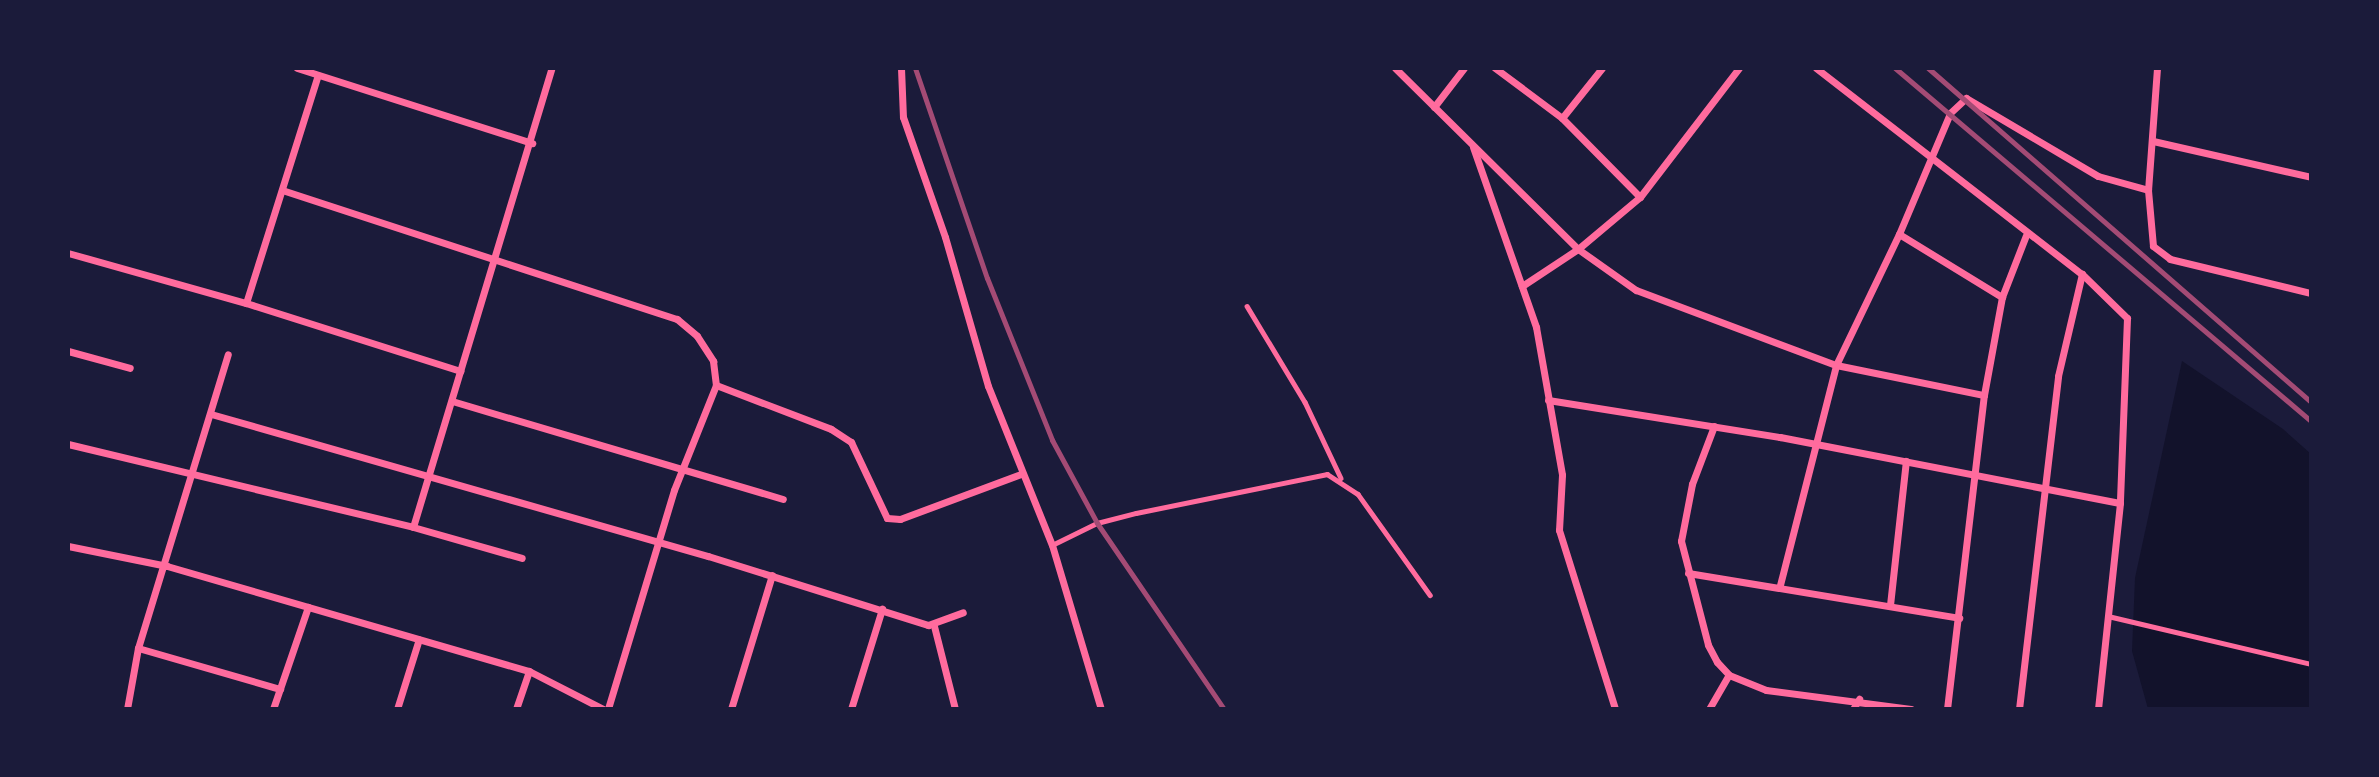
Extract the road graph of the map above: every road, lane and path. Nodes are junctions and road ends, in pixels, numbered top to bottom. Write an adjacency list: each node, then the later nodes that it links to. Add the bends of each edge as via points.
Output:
1 (297, 68): 11 (street)
2 (552, 68): 15 (street)
3 (901, 68): 48 (street, via 903,117)
4 (1395, 68): 12 (street)
5 (1464, 68): 12 (street)
6 (1495, 68): 13 (street)
7 (1602, 68): 13 (street)
8 (1739, 68): 21 (street)
9 (1816, 68): 17 (street)
10 (2157, 68): 14 (street)
11 (318, 75): 15 (street); 19 (street)
12 (1434, 107): 16 (street)
13 (1563, 118): 21 (street)
14 (2152, 141): 18 (street); 20 (street)
15 (533, 143): 26 (street)
16 (1473, 145): 24 (street); 28 (street)
17 (1930, 159): 20 (street, via 1950,113 1966,99 2098,176); 22 (street); 23 (street)
18 (2311, 177)
19 (282, 190): 26 (street); 31 (street)
20 (2147, 190): 29 (street, via 2149,233 2161,254)
21 (1640, 197): 24 (street)
22 (1899, 234): 30 (street); 35 (street)
23 (2026, 235): 27 (street); 30 (street)
24 (1578, 249): 28 (street); 35 (street, via 1636,290)
25 (68, 253): 31 (street)
26 (497, 257): 37 (street); 38 (street, via 677,319 697,336 713,361)
27 (2082, 274): 53 (street, via 2058,376); 55 (street, via 2127,318)
28 (1522, 286): 40 (street, via 1536,327)
29 (2311, 293)
30 (2002, 297): 39 (street)
31 (246, 303): 37 (street)
32 (1247, 306): 52 (lane, via 1305,402)
33 (68, 351): 36 (street)
34 (228, 354): 42 (street)
35 (1836, 365): 39 (street); 45 (street)
36 (130, 368)
37 (461, 371): 41 (street)
38 (716, 386): 47 (street); 48 (street, via 831,429 851,442 887,519 900,519)
39 (1984, 395): 49 (street)
40 (1548, 400): 43 (street); 89 (street, via 1562,475 1559,530)
41 (452, 401): 47 (street); 51 (street)
42 (211, 414): 50 (street); 51 (street)
43 (1714, 426): 45 (street); 62 (street, via 1684,515 1681,541)
44 (68, 444): 50 (street)
45 (1814, 444): 46 (street); 64 (street)
46 (1906, 461): 49 (street); 66 (street)
47 (683, 469): 54 (street); 57 (street)
48 (1021, 474): 58 (street)
49 (1977, 474): 53 (street); 71 (street)
50 (190, 475): 56 (street); 61 (street)
51 (428, 476): 56 (street); 57 (street)
52 (1341, 479): 58 (lane, via 1327,474 1304,477 1136,513 1097,523); 65 (lane, via 1358,494)
53 (2046, 488): 55 (street); 94 (street)
54 (783, 499)
55 (2120, 503): 70 (street)
56 (412, 527): 60 (street)
57 (659, 542): 63 (street); 84 (street)
58 (1052, 545): 88 (street)
59 (68, 546): 61 (street)
60 (522, 558)
61 (167, 566): 67 (street); 74 (street)
62 (1688, 573): 64 (street); 77 (street, via 1708,645)
63 (772, 575): 68 (street); 85 (street)
64 (1780, 585): 66 (street)
65 (1430, 595)
66 (1890, 605): 71 (street)
67 (308, 607): 73 (street); 78 (street)
68 (882, 609): 72 (street); 86 (street)
69 (963, 612): 72 (street)
70 (2108, 616): 75 (lane); 95 (street)
71 (1959, 618): 93 (street)
72 (934, 626): 87 (street)
73 (419, 639): 76 (street); 82 (street)
74 (138, 648): 78 (street); 80 (street)
75 (2311, 664)
76 (529, 671): 83 (street); 84 (street)
77 (1729, 675): 79 (street, via 1783,693); 90 (street)
78 (280, 689): 81 (street)
79 (1859, 699): 91 (street); 92 (street)
80 (127, 709)
81 (273, 709)
82 (397, 709)
83 (516, 709)
84 (605, 709)
85 (731, 709)
86 (851, 709)
87 (955, 709)
88 (1101, 709)
89 (1615, 709)
90 (1709, 709)
91 (1853, 709)
92 (1910, 709)
93 (1947, 709)
94 (2019, 709)
95 (2098, 709)

